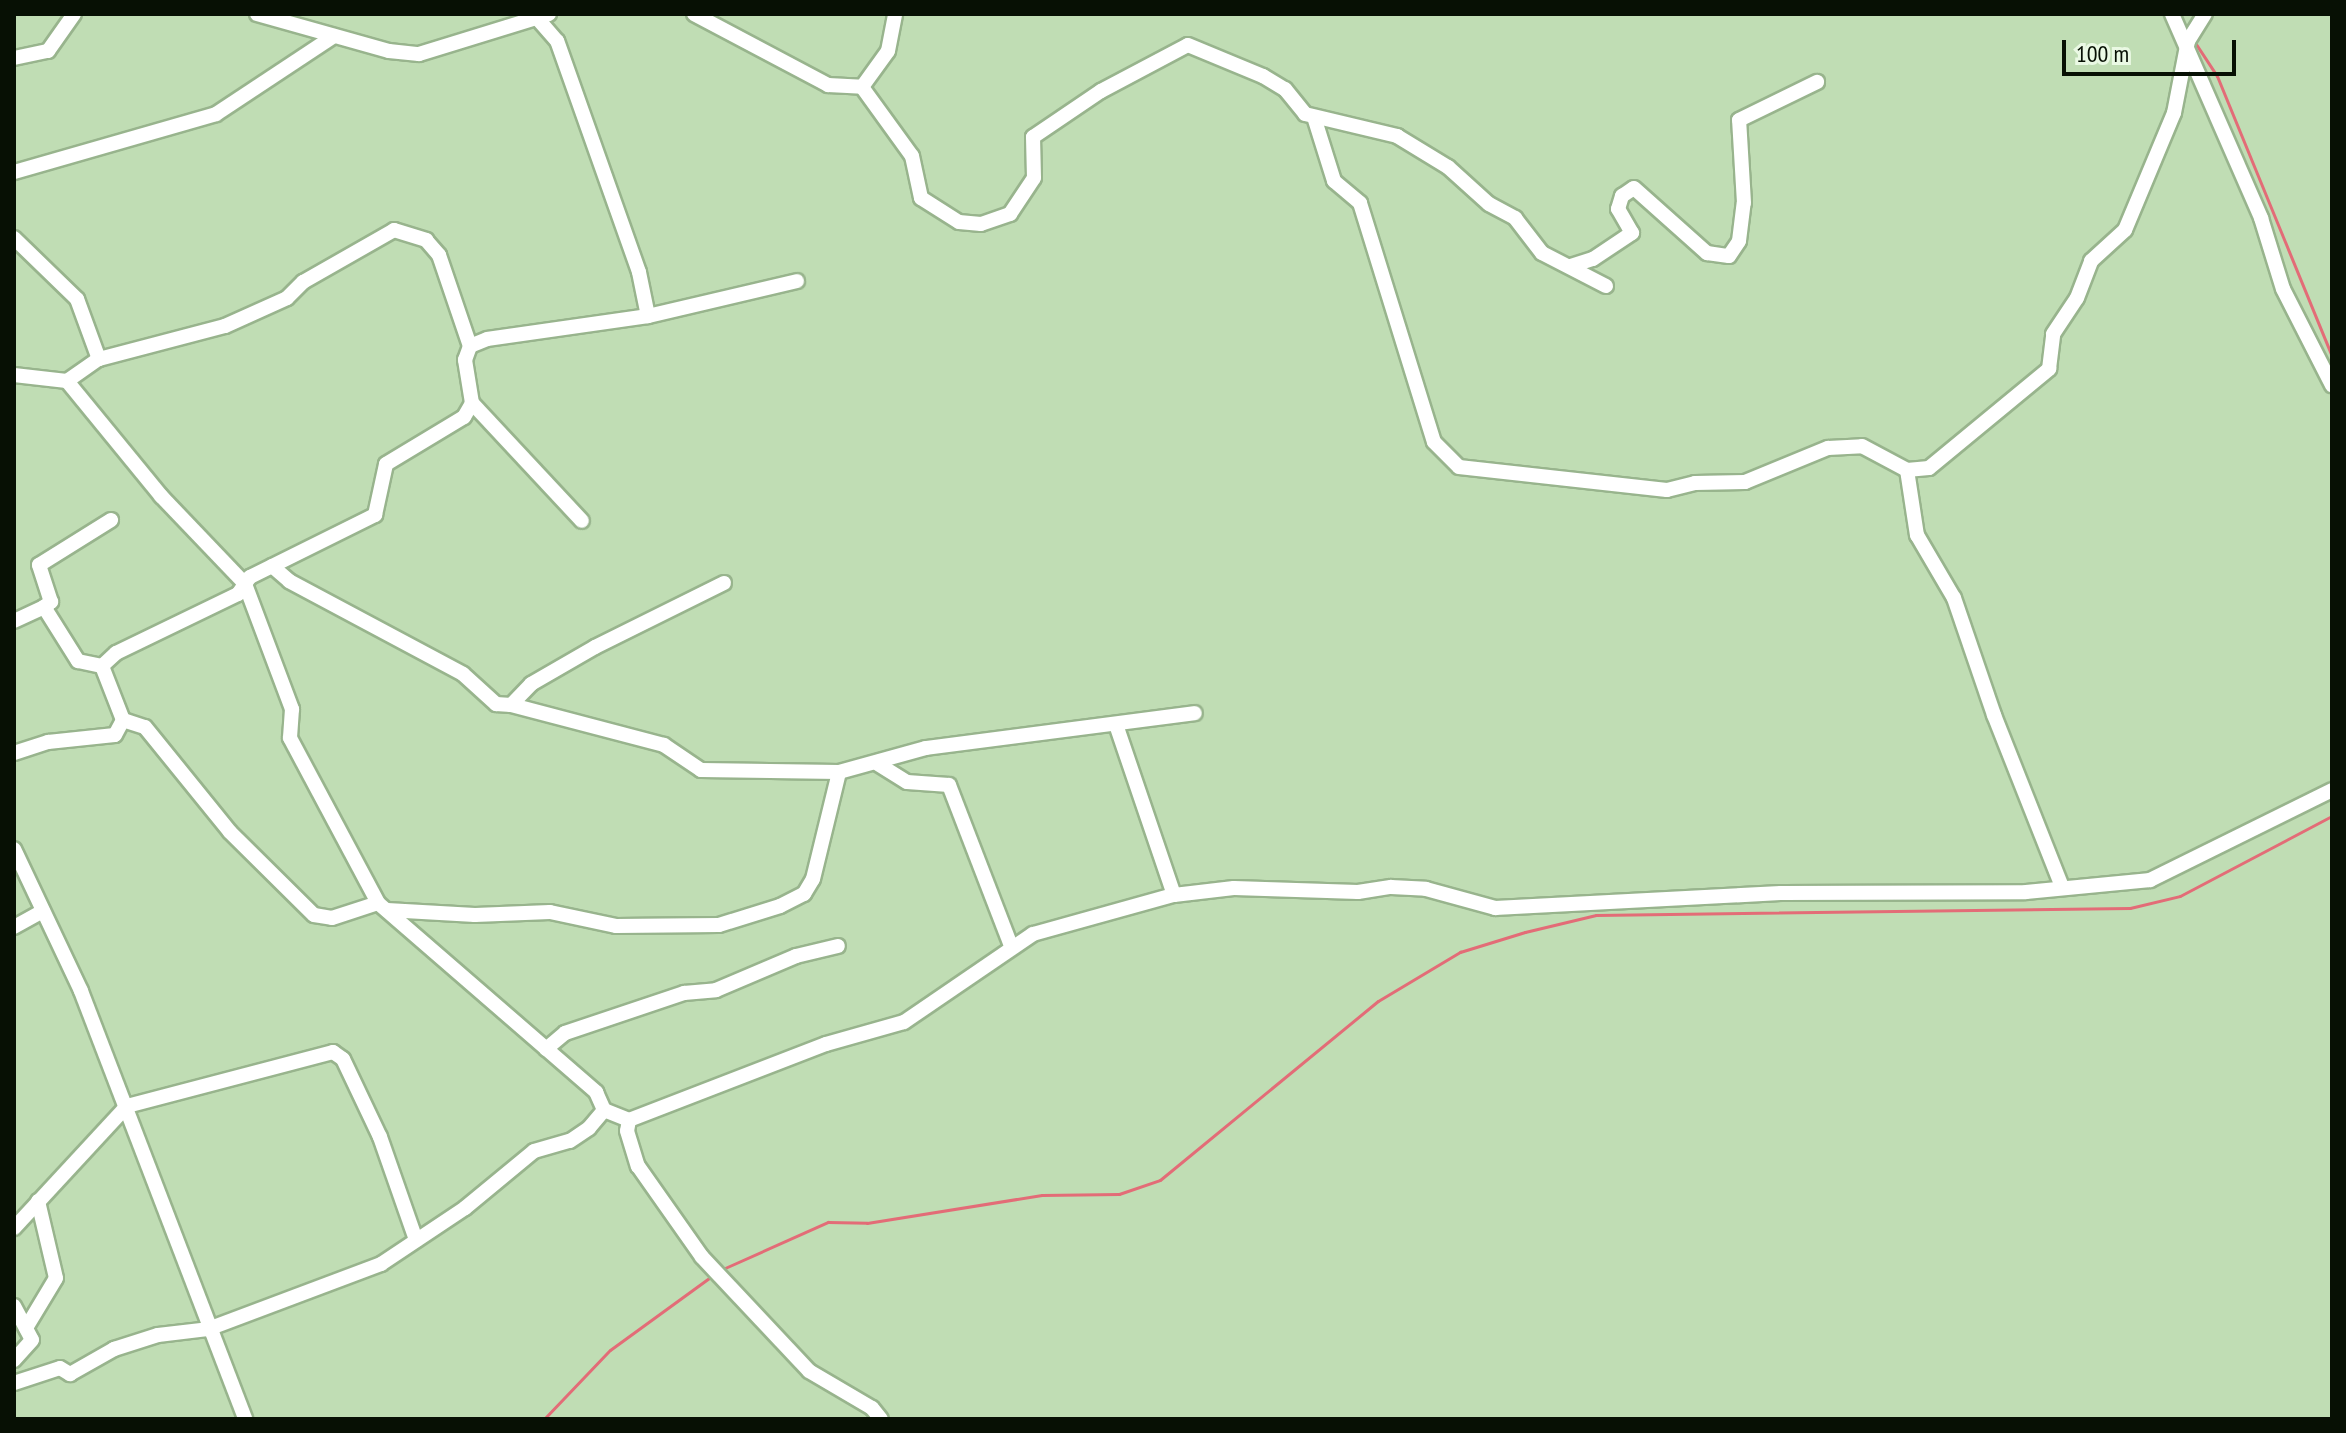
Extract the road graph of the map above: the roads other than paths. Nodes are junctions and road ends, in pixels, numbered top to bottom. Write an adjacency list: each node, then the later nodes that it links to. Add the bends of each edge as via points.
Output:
1 (74, 14): 10 (street, via 48,51)
2 (257, 14): 8 (street)
3 (694, 14): 12 (street, via 828,85)
4 (895, 14): 12 (street, via 888,51)
5 (2172, 14): 9 (street)
6 (2205, 14): 9 (street)
7 (543, 16): 8 (street, via 419,54); 19 (street, via 557,41 639,272)
8 (334, 36): 14 (street, via 216,114)
9 (2188, 41): 24 (street, via 2261,218 2283,289); 26 (street, via 2174,113 2125,230 2091,261 2077,298 2053,334 2049,369 1929,468)
10 (14, 58)
11 (1817, 82): 16 (street, via 1739,120 1744,203 1739,241 1729,256 1707,253 1634,188 1622,196 1618,209 1632,233 1593,259)
12 (862, 87): 13 (street, via 912,156 921,198 959,222 981,224 1010,214 1034,178 1033,137 1101,91 1188,45 1263,76)
13 (1314, 117): 16 (street, via 1397,136 1515,218 1542,253); 26 (street, via 1334,181 1360,203 1434,442 1459,467 1667,490 1695,483 1745,482 1828,448 1862,446)
14 (14, 172)
15 (14, 238): 21 (street, via 77,299)
16 (1571, 266): 18 (street)
17 (797, 281): 19 (street)
18 (1606, 286)
19 (648, 316): 20 (street, via 487,339)
20 (470, 346): 21 (street, via 439,255 426,240 394,230 303,282 287,298 237,320); 25 (street, via 465,360)
21 (99, 359): 23 (street)
22 (14, 375): 23 (street)
23 (67, 381): 31 (street, via 161,496)
24 (2332, 385)
25 (472, 403): 28 (street); 29 (street, via 464,417 386,464 375,515)
26 (1907, 470): 44 (street, via 1917,535 1954,598)
27 (111, 520): 32 (street, via 39,565 51,602)
28 (582, 521)
29 (272, 566): 31 (street); 35 (street, via 289,581 463,674 496,704)
30 (724, 583): 35 (street, via 595,647 531,684)
31 (245, 584): 34 (street, via 238,594 116,653); 46 (street, via 292,709 290,738)
32 (44, 607): 33 (street); 34 (street, via 78,661)
33 (14, 621)
34 (102, 666): 37 (street)
35 (511, 705): 41 (street, via 664,745 701,770)
36 (1195, 713): 38 (street)
37 (123, 720): 39 (street, via 115,735 101,740 48,742); 46 (street, via 145,727 230,832 314,915 332,918)
38 (1116, 725): 40 (street, via 926,748); 45 (street)
39 (14, 753)
40 (878, 764): 41 (street); 50 (street, via 907,782 949,785)
41 (839, 772): 46 (street, via 813,879 804,894 752,917 719,925 616,926 550,912 475,915)
42 (2332, 790): 44 (street, via 2150,880)
43 (14, 849): 47 (street)
44 (2062, 887): 45 (street, via 2026,892 1627,899 1495,908 1426,889 1391,887 1358,892 1234,888)
45 (1174, 895): 50 (street, via 1033,934)
46 (382, 907): 51 (street)
47 (43, 911): 48 (street); 52 (street)
48 (14, 927)
49 (838, 946): 51 (street, via 796,956 716,990 684,993 565,1033)
50 (1011, 946): 54 (street, via 948,996 904,1022 826,1044)
51 (546, 1049): 53 (street, via 596,1092)
52 (127, 1106): 55 (street); 57 (street, via 333,1052 343,1059 380,1137); 60 (street)
53 (604, 1110): 54 (street); 57 (street, via 570,1141 534,1151 508,1168 465,1208)
54 (629, 1120): 64 (street, via 627,1131 638,1166 702,1257 809,1371)
55 (38, 1201): 56 (street); 59 (street, via 56,1278)
56 (14, 1228)
57 (416, 1240): 60 (street, via 351,1277)
58 (14, 1306): 59 (street)
59 (26, 1328): 61 (street, via 32,1340)
60 (208, 1329): 62 (street, via 158,1335 114,1349 70,1374 60,1368); 63 (street)
61 (14, 1360)
62 (14, 1383)
63 (245, 1419)
64 (881, 1419)

